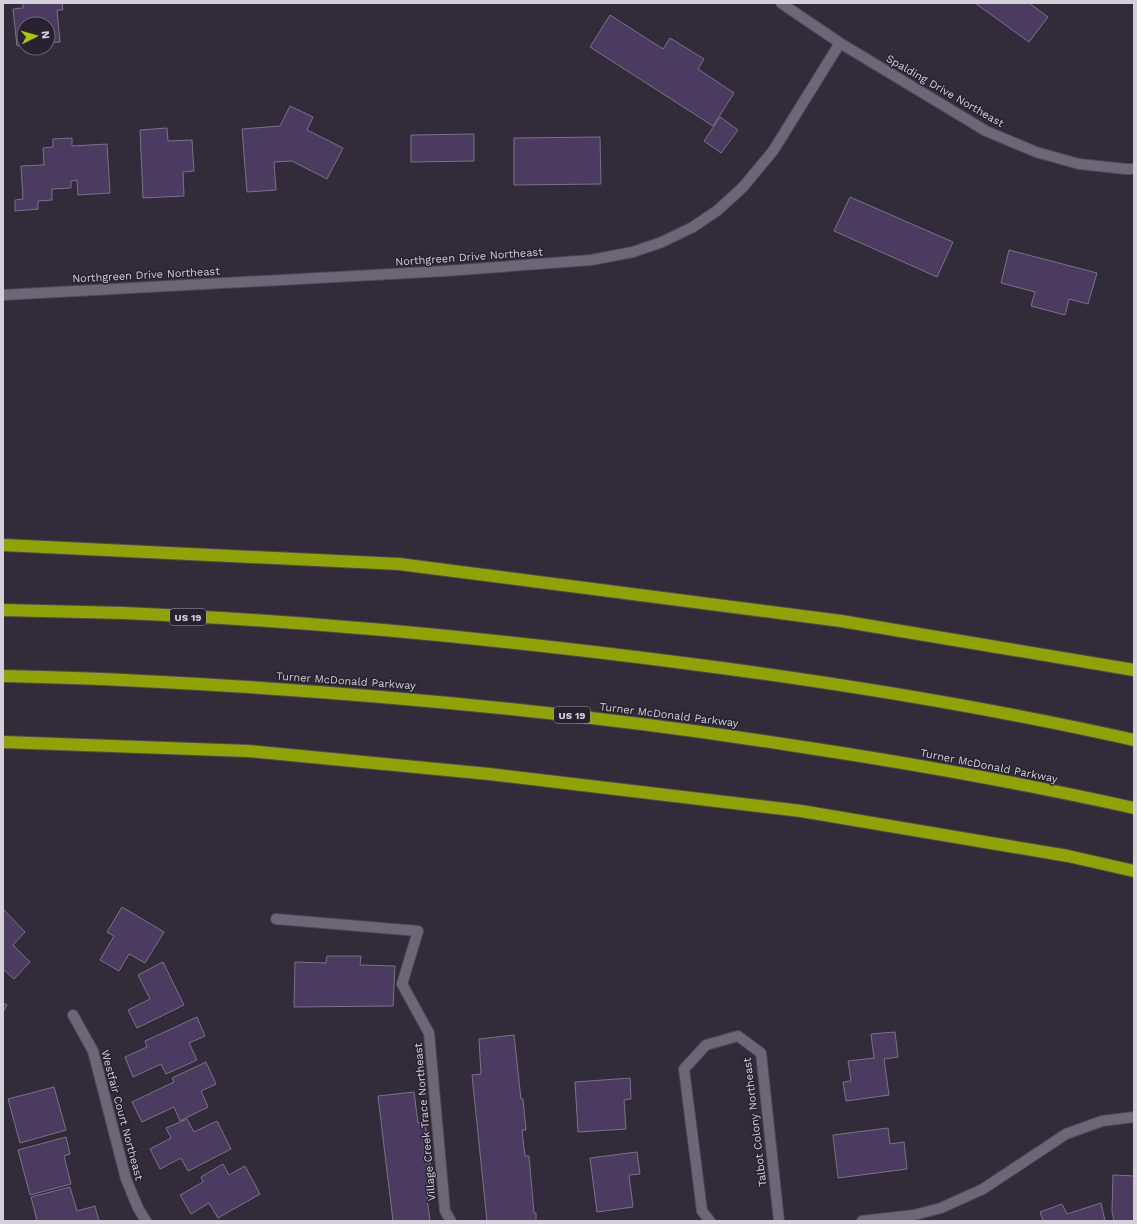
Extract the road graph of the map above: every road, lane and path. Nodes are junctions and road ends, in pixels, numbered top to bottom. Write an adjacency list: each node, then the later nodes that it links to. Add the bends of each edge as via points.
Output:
1 (781, 3): 2 (street, Spalding Drive Northeast)
2 (840, 43): 3 (street, Spalding Drive Northeast, via 986,131 1036,152 1079,164); 4 (street, Northgreen Drive Northeast, via 773,151 743,188 693,227 634,252 591,260 462,270)
3 (1134, 169)
4 (3, 295)
5 (3, 545): 7 (highway, via 399,564 841,622)
6 (3, 610): 9 (highway, US 19, via 124,614 365,629 598,652 874,690)
7 (1134, 670)
8 (3, 676): 11 (highway, Turner McDonald Parkway / US 19, via 121,680 368,695 614,720 863,756)
9 (1134, 740)
10 (3, 742): 12 (highway, via 248,751 489,774 801,811 1068,856)
11 (1134, 808)
12 (1134, 871)
13 (276, 919): 17 (street, Village Creek Trace Northeast, via 418,931 402,984 429,1033 445,1211)
14 (73, 1015): 16 (street, Westfair Court Northeast, via 93,1051 126,1179)
15 (1134, 1117): 20 (street, via 1102,1121 1066,1134 983,1189 941,1208 914,1215)
16 (146, 1221)
17 (451, 1221)
18 (710, 1221): 19 (street, Talbot Colony Northeast, via 702,1211 684,1069 706,1045 738,1036 761,1053)
19 (779, 1221)
20 (862, 1221)

